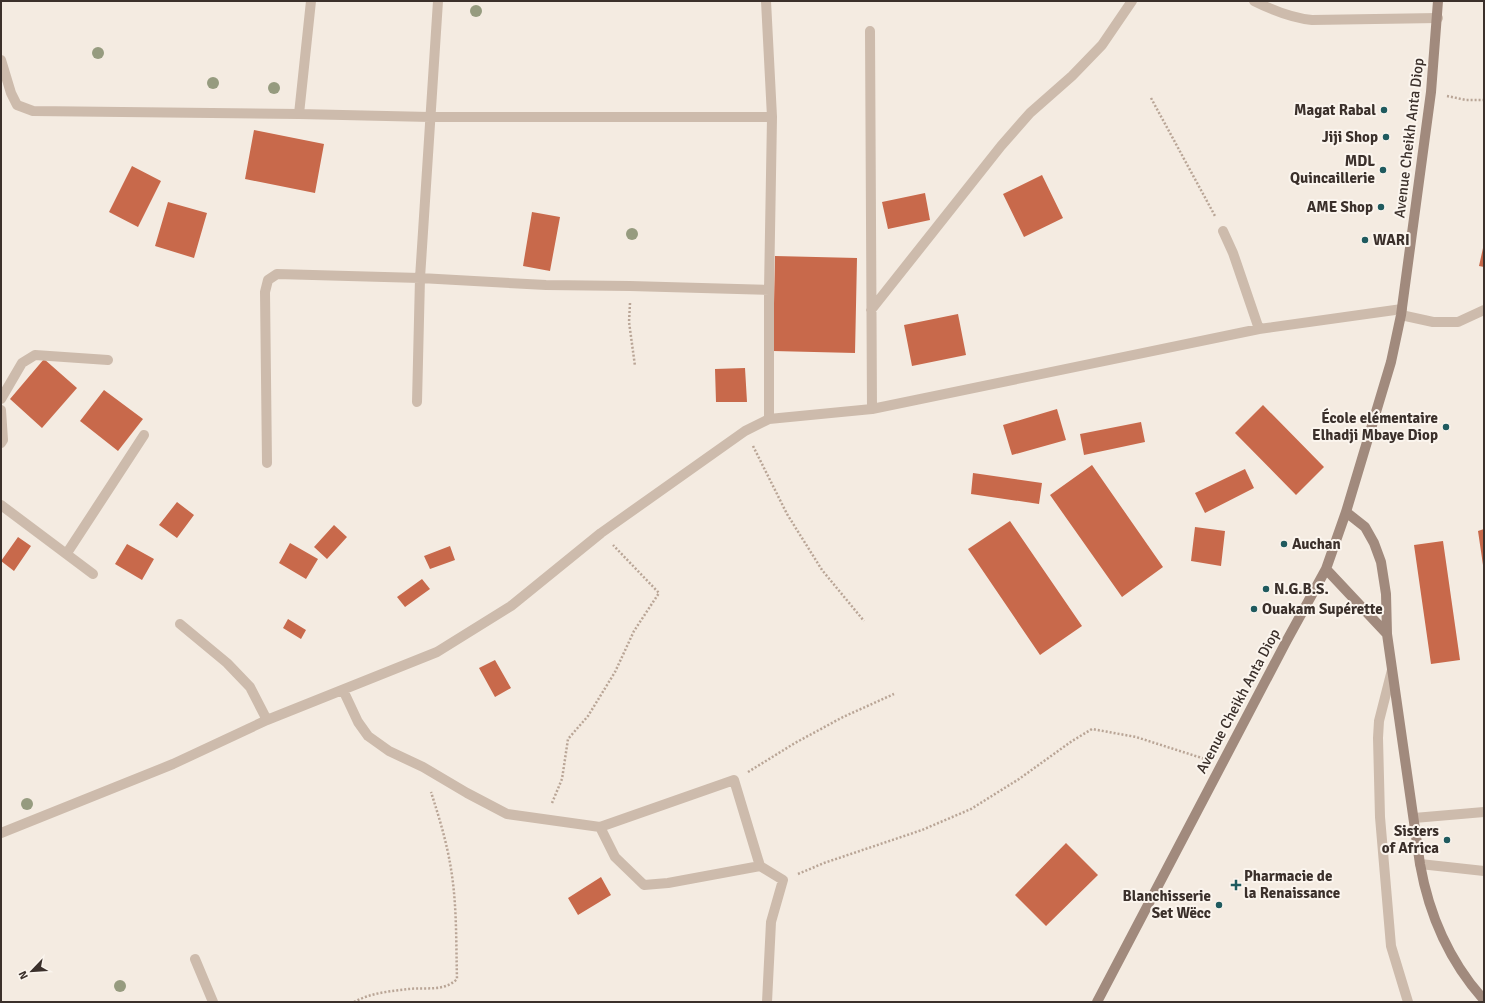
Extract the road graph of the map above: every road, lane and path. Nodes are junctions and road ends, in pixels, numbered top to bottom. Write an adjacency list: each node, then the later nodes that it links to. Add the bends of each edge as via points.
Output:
1 (311, 1): 13 (street)
2 (438, 1): 14 (street)
3 (766, 1): 15 (street)
4 (1132, 1): 20 (street, via 1102,45 1030,113 1001,146)
5 (1254, 1): 7 (street, via 1285,14 1312,20)
6 (1438, 1): 7 (street, Avenue Cheikh Anta Diop)
7 (1438, 18): 10 (street, Avenue Cheikh Anta Diop)
8 (870, 31): 20 (street)
9 (1, 60): 13 (street, via 17,105 33,111)
10 (1431, 92): 12 (path, via 1466,100); 22 (street, Avenue Cheikh Anta Diop)
11 (1151, 98): 16 (path)
12 (1484, 100)
13 (299, 114): 14 (street)
14 (430, 117): 15 (street); 17 (street)
15 (772, 117): 19 (street)
16 (1223, 231): 23 (street)
17 (420, 278): 18 (street, via 546,285); 27 (street); 34 (street, via 277,274 268,280 265,292)
18 (630, 286): 19 (street); 25 (path, via 629,322)
19 (769, 290): 30 (street)
20 (871, 310): 28 (street)
21 (1484, 310): 22 (street, via 1458,322 1433,322)
22 (1402, 312): 23 (street); 36 (street, Avenue Cheikh Anta Diop, via 1391,362)
23 (1259, 329): 28 (street)
24 (108, 360): 26 (street, via 35,355 22,363)
25 (635, 366)
26 (1, 399)
27 (417, 402)
28 (872, 408): 30 (street)
29 (1, 410): 33 (street)
30 (769, 418): 31 (street)
31 (746, 431): 37 (street); 41 (path, via 787,514 822,570)
32 (144, 435): 38 (street)
33 (1, 442)
34 (267, 463)
35 (1, 505): 38 (street)
36 (1346, 512): 39 (street, Avenue Cheikh Anta Diop); 43 (street, via 1365,527 1381,562 1386,594)
37 (601, 533): 45 (street, via 511,606 437,652); 53 (path, via 659,593 634,631 604,691 588,716 568,739 562,779)
38 (67, 553): 40 (street)
39 (1326, 569): 43 (street); 48 (street, Avenue Cheikh Anta Diop)
40 (93, 574)
41 (864, 621)
42 (180, 624): 47 (street, via 250,687)
43 (1387, 634): 44 (street)
44 (1392, 670): 52 (street); 66 (street, via 1378,732 1380,817 1391,946)
45 (343, 690): 47 (street); 49 (street, via 358,722 368,736 389,751)
46 (894, 694): 50 (path, via 843,717)
47 (267, 720): 55 (street, via 173,764)
48 (1222, 765): 59 (path, via 1136,737 1092,729 971,809 922,830 824,863); 65 (street, Avenue Cheikh Anta Diop)
49 (423, 767): 53 (street, via 507,814); 63 (path, via 443,829 452,870 457,979 451,985 443,987 410,988 363,997)
50 (734, 780): 54 (street); 57 (street)
51 (1484, 812): 52 (street)
52 (1414, 818): 56 (street)
53 (545, 820): 54 (street)
54 (600, 827): 57 (street, via 615,857 644,885 668,884)
55 (1, 833)
56 (1420, 864): 58 (street); 61 (street, via 1431,910 1442,939 1460,970)
57 (760, 866): 59 (street)
58 (1484, 871)
59 (783, 880): 64 (street, via 771,922)
60 (195, 958): 62 (street)
61 (1484, 1000)
62 (213, 1002)
63 (354, 1002)
64 (767, 1002)
65 (1097, 1002)
66 (1408, 1002)

